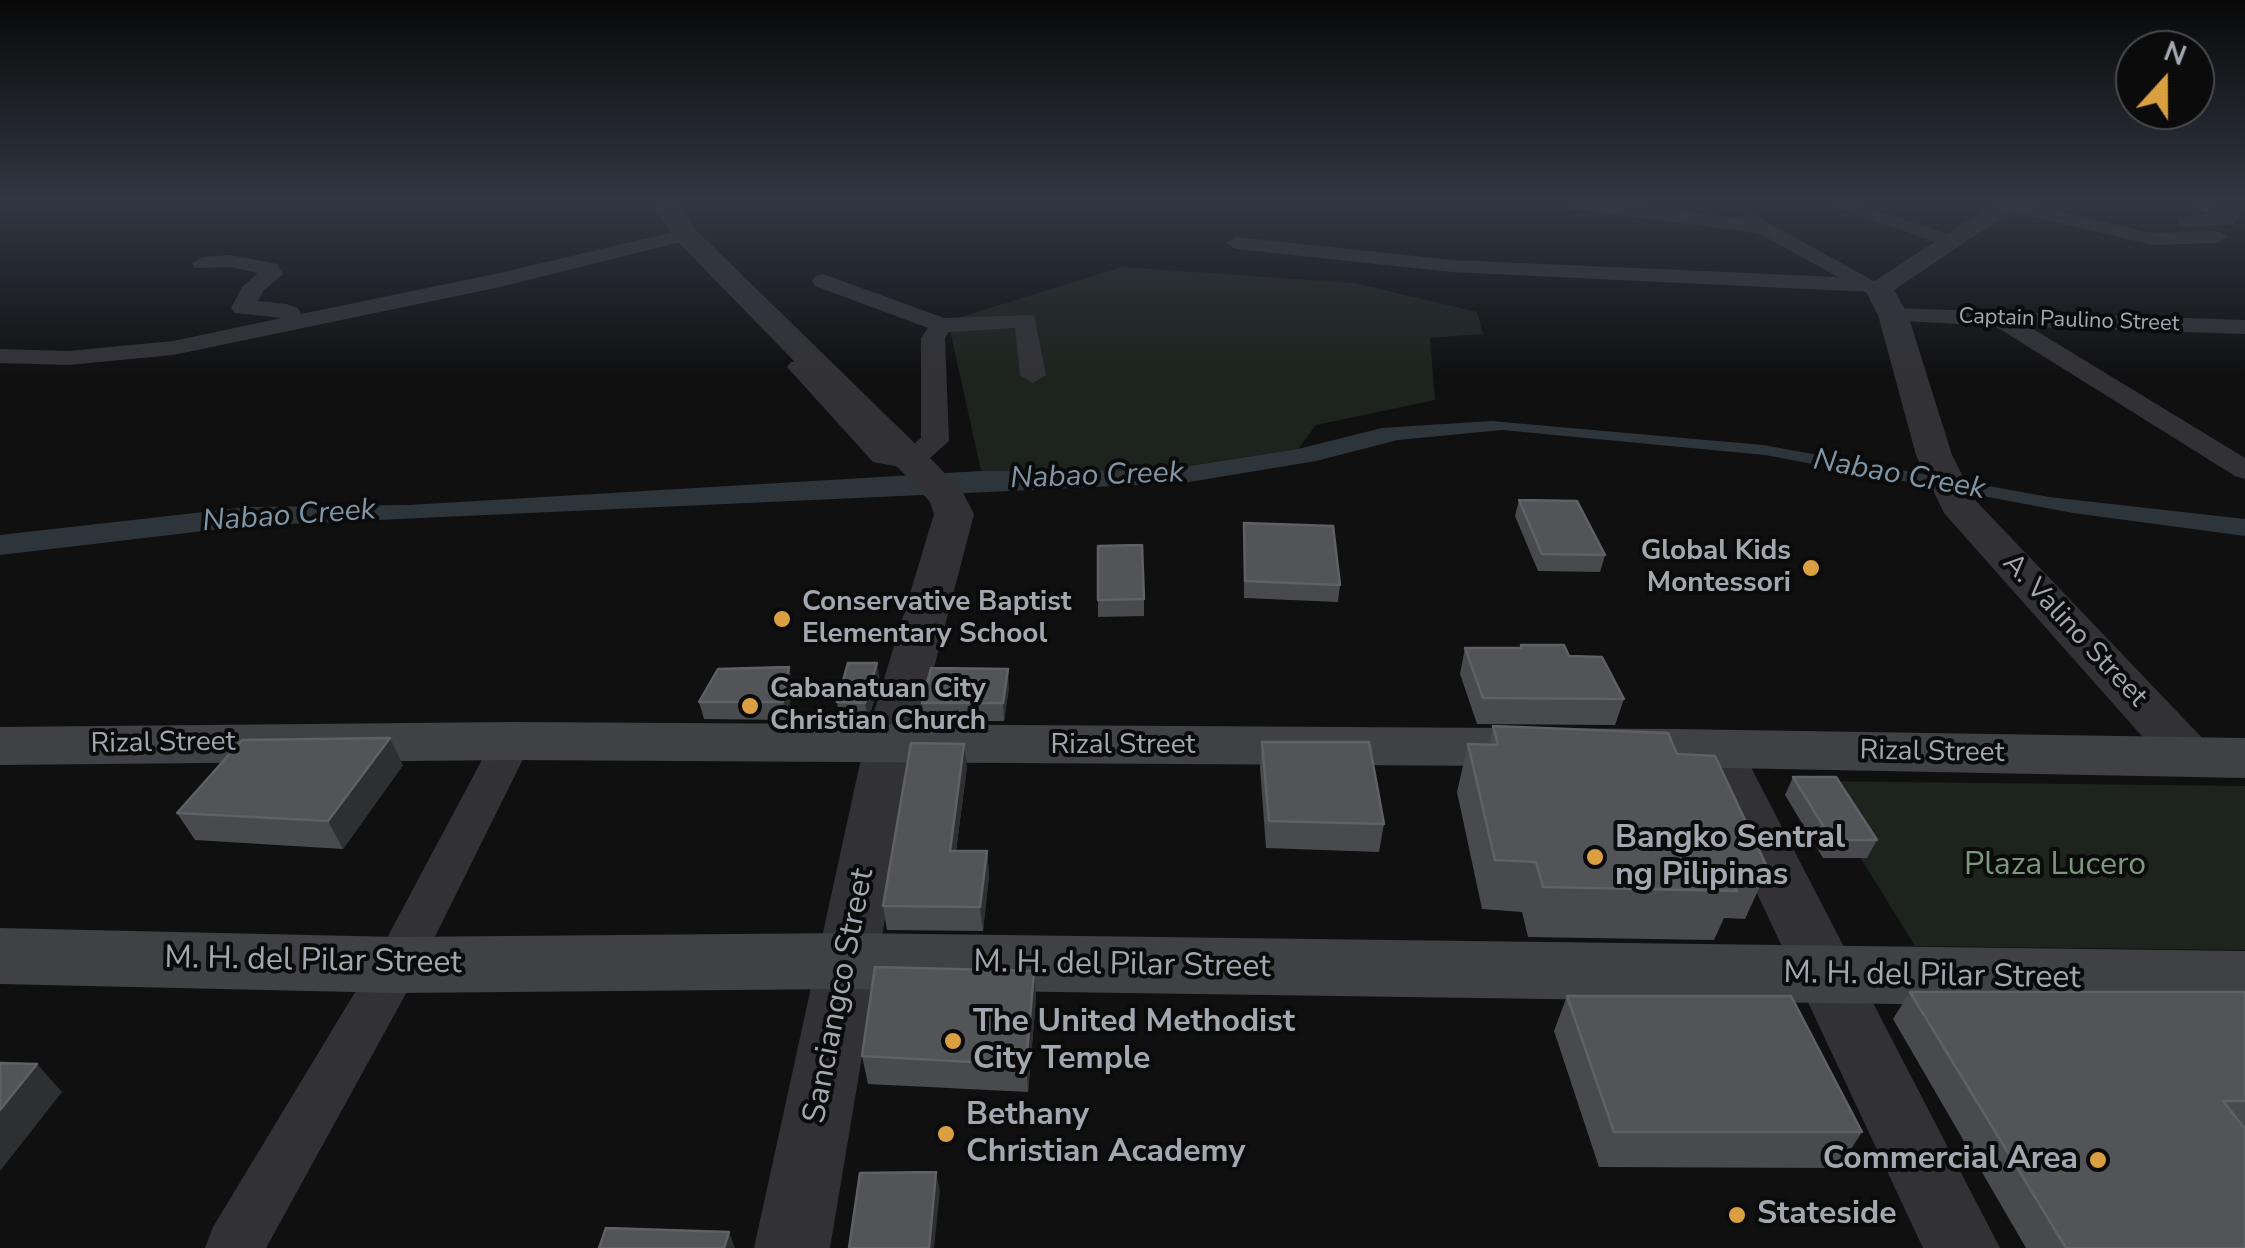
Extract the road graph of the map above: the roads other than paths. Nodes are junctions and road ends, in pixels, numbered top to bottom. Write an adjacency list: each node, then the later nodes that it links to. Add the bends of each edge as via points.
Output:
1 (582, 260): 12 (street)
2 (711, 260): 19 (street)
3 (1413, 260): 10 (street, Captain Paulino Street)
4 (1690, 260): 8 (street)
5 (1824, 260): 8 (street)
6 (1929, 260): 10 (street)
7 (203, 263): 12 (street, via 269,269 272,274 254,287 243,308 290,311)
8 (1847, 273): 10 (street)
9 (824, 281): 13 (street)
10 (1880, 296): 11 (street, Captain Paulino Street); 24 (street, A. Valino Street, via 1934,455 1958,504)
11 (2001, 319): 14 (street, Captain Paulino Street); 18 (street)
12 (287, 324): 15 (street, via 173,348 68,358)
13 (942, 325): 17 (street, via 1026,320); 19 (street, via 933,338 934,440)
14 (2245, 327)
15 (0, 356)
16 (800, 367): 19 (street, via 883,456)
17 (1033, 375)
18 (2245, 470)
19 (927, 477): 21 (street, Sanciangco Street, via 954,514)
20 (512, 741): 21 (main road, Rizal Street); 22 (main road, Rizal Street); 27 (street)
21 (889, 745): 23 (main road, Rizal Street); 26 (street, Sanciangco Street)
22 (0, 746)
23 (1716, 750): 24 (main road, Rizal Street); 28 (street)
24 (2218, 758)
25 (0, 956): 27 (main road, M. H. del Pilar Street)
26 (846, 961): 27 (main road, M. H. del Pilar Street); 28 (main road, M. H. del Pilar Street); 31 (street, Sanciangco Street)
27 (397, 965): 30 (street)
28 (1830, 977): 29 (main road, M. H. del Pilar Street); 32 (street)
29 (2245, 980)
30 (234, 1248)
31 (792, 1248)
32 (1962, 1248)

